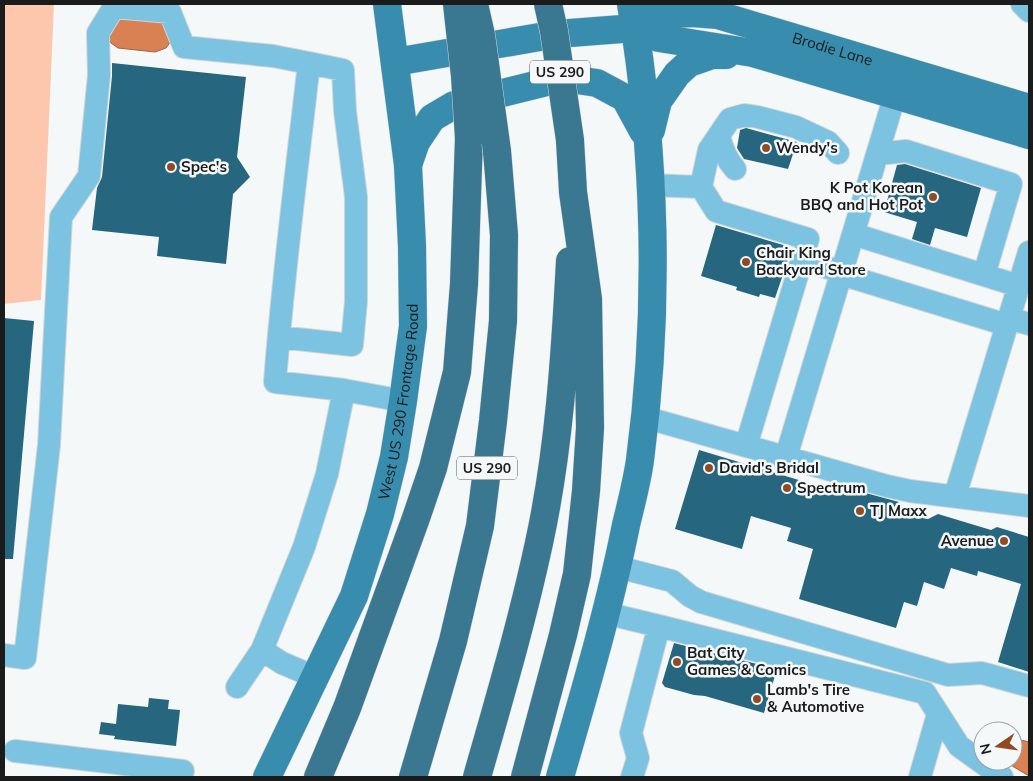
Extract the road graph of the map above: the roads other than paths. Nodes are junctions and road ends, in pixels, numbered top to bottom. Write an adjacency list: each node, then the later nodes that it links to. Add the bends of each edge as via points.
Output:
1 (387, 4): 11 (main road, West US 290 Frontage Road)
2 (458, 4): 56 (highway, bridge, via 469,138 457,372 433,468 416,518 347,708)
3 (474, 4): 57 (highway, US 290, bridge, via 497,151 504,235 503,321 480,526 453,641)
4 (548, 4): 24 (highway, US 290, bridge, via 570,140)
5 (685, 4): 8 (main road)
6 (1022, 4): 7 (lane)
7 (1029, 11)
8 (718, 15): 9 (main road, Brodie Lane); 14 (main road, Brodie Lane)
9 (633, 16): 10 (main road, Brodie Lane, via 659,38); 11 (main road, Brodie Lane, via 557,34); 17 (main road)
10 (753, 53): 13 (main road, Brodie Lane); 17 (main road, via 712,56 689,63 658,101)
11 (395, 62): 20 (main road, West US 290 Frontage Road)
12 (308, 63): 32 (lane); 32 (lane, via 343,70 356,197 356,301 352,345); 44 (lane, via 184,47 170,12 114,6 98,33 99,75 89,176 61,217 49,445 25,658)
13 (895, 95): 16 (main road, Brodie Lane); 19 (lane)
14 (1029, 108)
15 (719, 135): 18 (lane, via 730,119 758,117 796,127 828,142); 21 (lane, via 721,146); 23 (lane, via 709,150)
16 (1029, 135)
17 (648, 141): 20 (main road, via 625,98 597,83 563,78 454,105 432,118 416,142); 22 (main road)
18 (838, 153)
19 (878, 154): 25 (lane); 29 (lane, via 906,151 1011,184)
20 (408, 165): 34 (main road, West US 290 Frontage Road, via 413,326)
21 (735, 169)
22 (650, 185): 23 (lane); 35 (main road, via 653,260 651,341)
23 (701, 186): 27 (lane, via 716,211 808,239)
24 (573, 192): 58 (highway, US 290, via 562,394 540,543); 59 (highway, via 588,299 590,428 586,491 577,574)
25 (853, 234): 28 (lane); 29 (lane)
26 (1029, 252): 30 (lane)
27 (802, 260): 28 (lane); 36 (lane)
28 (842, 273): 31 (lane); 37 (lane)
29 (984, 275): 30 (lane)
30 (1019, 286): 31 (lane)
31 (1015, 323): 38 (lane)
32 (279, 337): 33 (lane, via 275,382)
33 (344, 390): 34 (lane); 43 (lane, via 327,474 304,547)
34 (403, 401): 45 (main road, West US 290 Frontage Road, via 394,457 354,596)
35 (644, 417): 36 (lane); 40 (main road, via 640,461)
36 (746, 446): 37 (lane)
37 (786, 457): 38 (lane, via 887,486)
38 (955, 496): 39 (lane)
39 (1029, 506)
40 (618, 566): 41 (main road); 46 (lane, via 672,581 701,602 948,675 982,673)
41 (606, 613): 42 (lane); 60 (main road)
42 (659, 626): 48 (lane, via 925,693); 61 (lane, via 631,733 638,758)
43 (262, 650): 45 (lane, via 282,663); 47 (lane)
44 (4, 655)
45 (316, 677): 49 (main road, West US 290 Frontage Road)
46 (1029, 686)
47 (238, 687)
48 (938, 714): 62 (lane); 63 (lane, via 959,746)
49 (285, 740): 54 (main road); 55 (main road, West US 290 Frontage Road)
50 (16, 752): 51 (lane)
51 (86, 760): 52 (lane); 53 (lane)
52 (183, 771)
53 (100, 777)
54 (255, 777)
55 (267, 777)
56 (318, 777)
57 (413, 777)
58 (477, 777)
59 (525, 777)
60 (560, 777)
61 (632, 777)
62 (920, 777)
63 (1002, 777)

